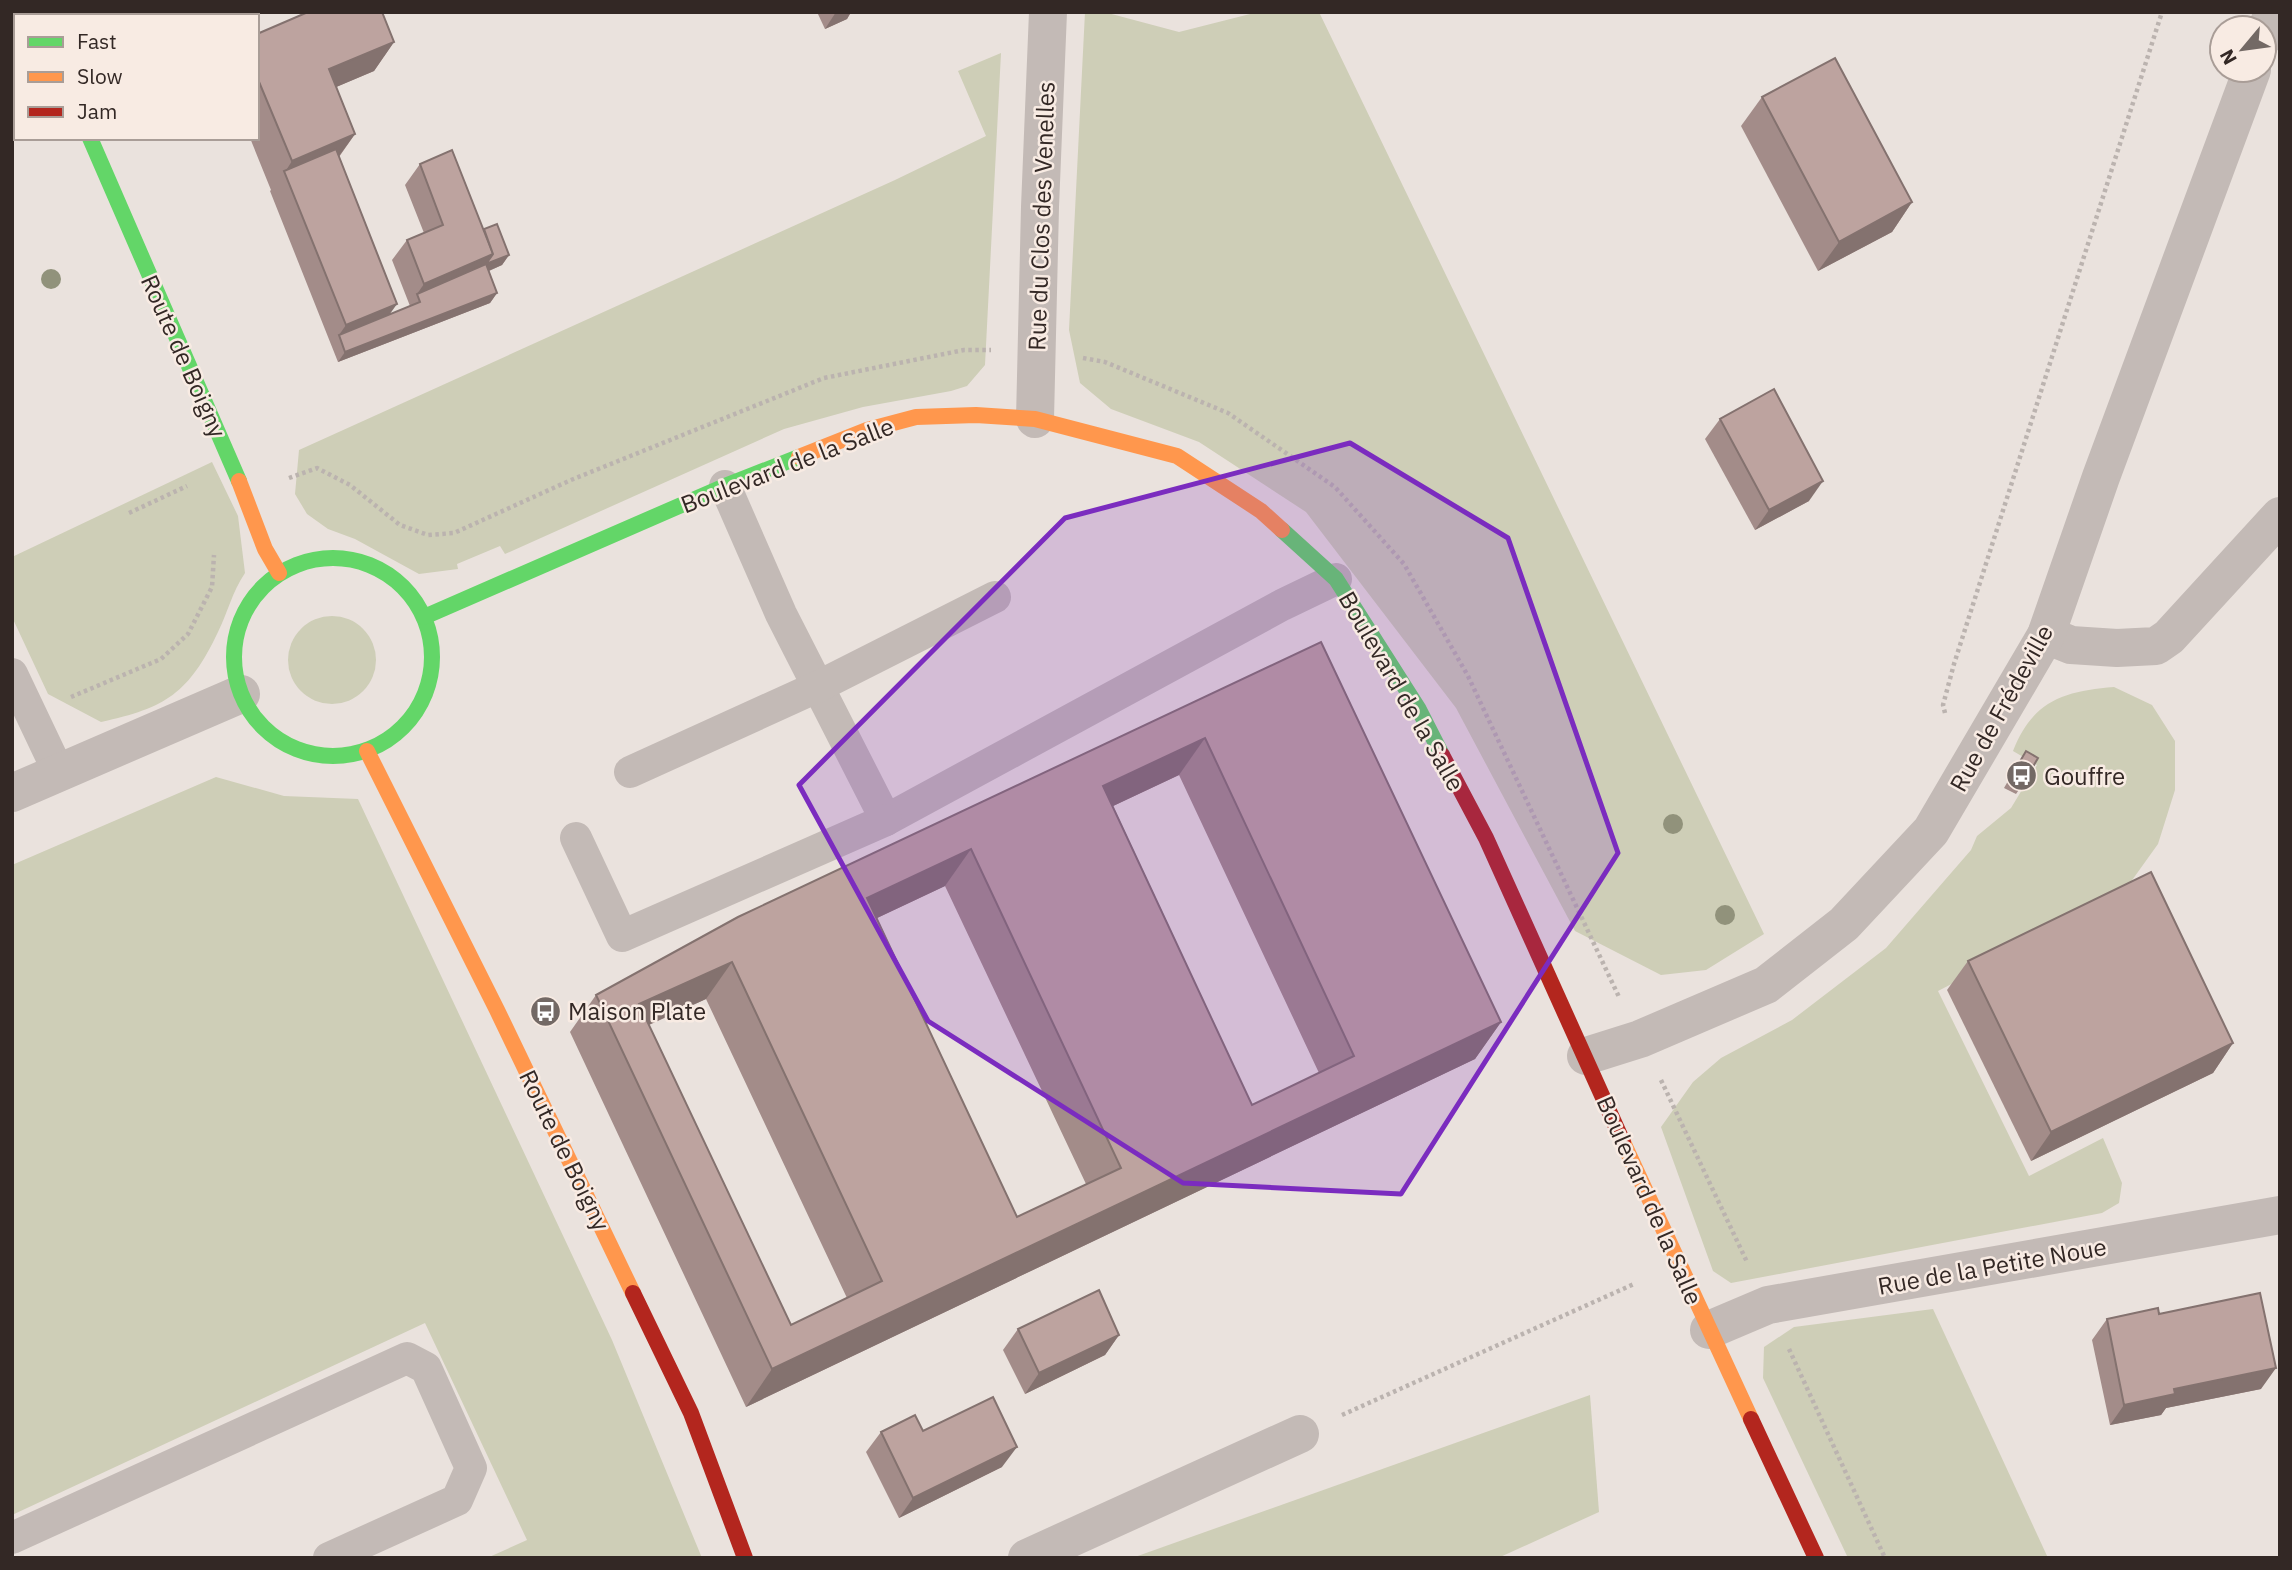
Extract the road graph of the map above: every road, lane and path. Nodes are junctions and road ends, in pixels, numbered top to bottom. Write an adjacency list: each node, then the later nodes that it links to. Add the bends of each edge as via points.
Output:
1 (1048, 12): 5 (street, Rue du Clos des Venelles)
2 (2162, 12): 22 (path, via 1942,705 1957,733)
3 (2247, 84): 17 (street, Rue de Frédeville)
4 (91, 140): 13 (street, Route de Boigny)
5 (1037, 350): 6 (street, Rue du Clos des Venelles); 7 (path, via 964,350 824,379 571,480 454,533 428,535 400,525 350,485 317,468); 29 (path, via 1105,362 1228,413 1335,487 1404,564 1468,676)
6 (1035, 419): 9 (street, Boulevard de la Salle, via 916,417 867,430); 14 (street, Boulevard de la Salle, via 1177,457 1261,511)
7 (282, 480)
8 (198, 482): 10 (path)
9 (725, 486): 16 (street, Boulevard de la Salle); 19 (lane)
10 (129, 513)
11 (2280, 516): 17 (street, via 2156,646 2071,645)
12 (215, 548): 21 (path, via 212,587 188,634 161,659)
13 (279, 573): 16 (street, via 325,558 355,560 384,572 407,591); 20 (street, via 241,618 234,643 234,669)
14 (1336, 579): 27 (lane); 30 (street, Boulevard de la Salle, via 1418,708 1486,838)
15 (995, 597): 19 (lane)
16 (424, 617): 23 (street, via 432,649 429,681 417,710 395,734)
17 (2046, 635): 22 (street, Rue de Frédeville)
18 (12, 674): 21 (lane)
19 (817, 687): 24 (lane); 27 (lane)
20 (241, 694): 23 (street, via 256,720 271,734 307,753 337,756); 25 (street)
21 (31, 713): 25 (lane)
22 (1978, 749): 29 (street, Rue de Frédeville, via 1931,831 1844,924 1766,985)
23 (367, 751): 37 (street, Route de Boigny, via 691,1413)
24 (630, 772)
25 (59, 773): 26 (street)
26 (12, 793)
27 (886, 820): 28 (lane, via 622,936)
28 (576, 838)
29 (1640, 1039): 30 (street, Rue de Frédeville)
30 (1586, 1056): 32 (street, Boulevard de la Salle)
31 (2280, 1215): 33 (street, Rue de la Petite Noue, via 1768,1305)
32 (1678, 1264): 33 (street, Boulevard de la Salle); 34 (path)
33 (1709, 1331): 39 (street, Boulevard de la Salle)
34 (1300, 1434): 38 (street)
35 (12, 1538): 36 (lane, via 407,1358 426,1368 471,1468 457,1500)
36 (329, 1558)
37 (745, 1558)
38 (1027, 1558)
39 (1816, 1558)

